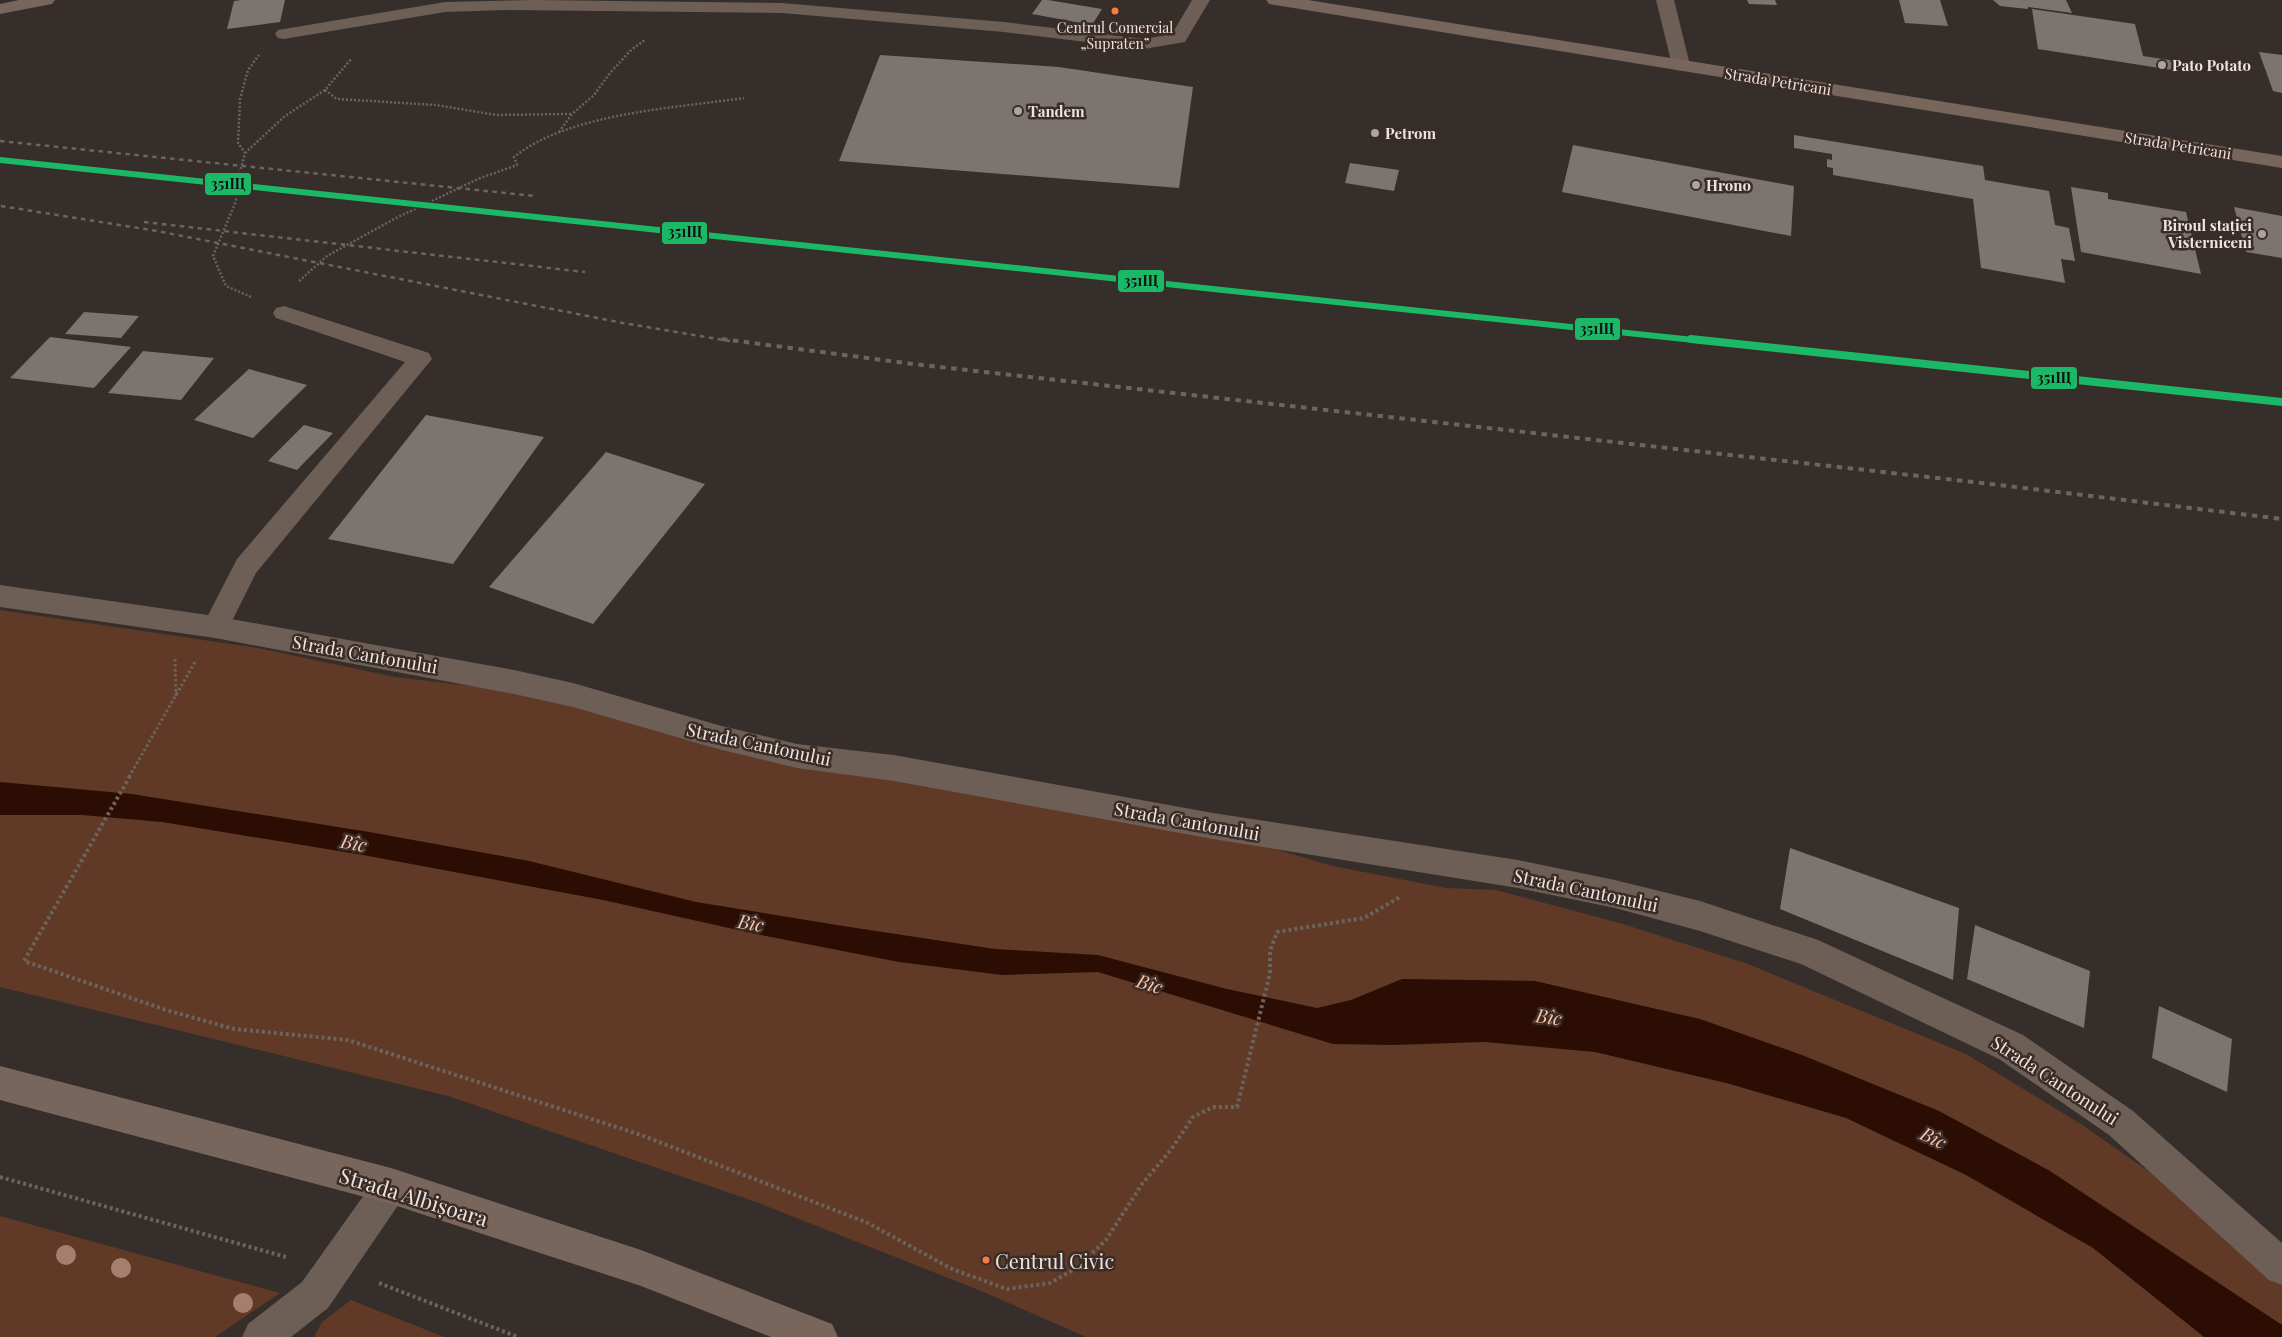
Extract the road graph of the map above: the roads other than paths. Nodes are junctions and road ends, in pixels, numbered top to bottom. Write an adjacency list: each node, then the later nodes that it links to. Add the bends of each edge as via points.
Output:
1 (46, 0): 5 (main road)
2 (1201, 0): 6 (street, via 1179,38 1144,44 1004,27 782,8 445,7)
3 (1275, 0): 7 (main road, Strada Petricani)
4 (1665, 0): 7 (street)
5 (0, 9)
6 (284, 34)
7 (1680, 65): 8 (main road, Strada Petricani)
8 (2282, 162)
9 (278, 310): 11 (street, via 421,359 246,566)
10 (0, 596): 11 (street, Strada Cantonului)
11 (215, 627): 14 (street, Strada Cantonului, via 573,695 797,756 894,768 1214,826 1518,874 1700,916 1807,952 1917,1000 2010,1047 2121,1123)
12 (0, 1082): 13 (main road, Strada Albișoara)
13 (391, 1186): 15 (street, via 315,1295); 16 (main road, Strada Albișoara, via 640,1268)
14 (2282, 1267)
15 (261, 1337)
16 (819, 1337)

